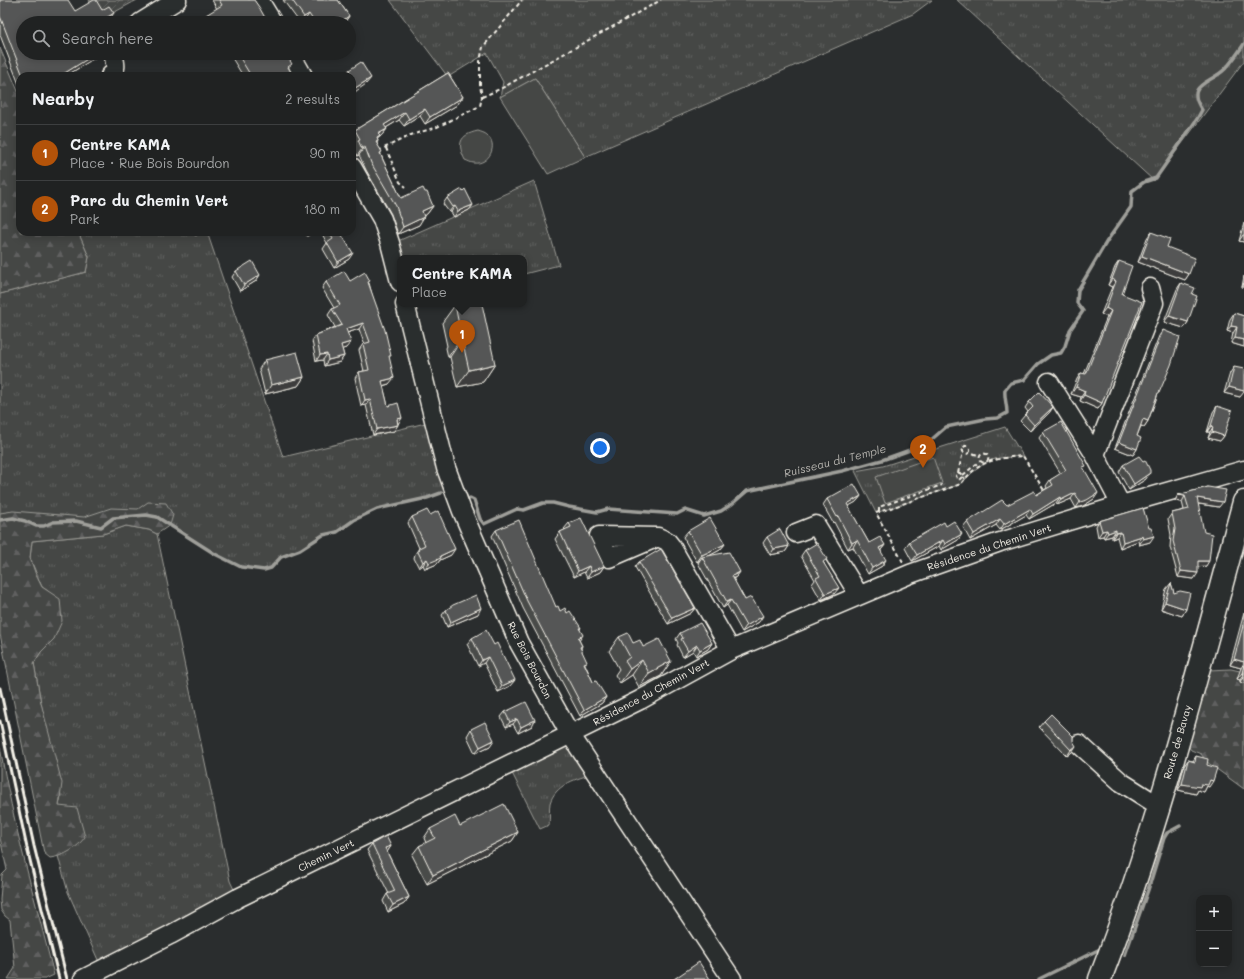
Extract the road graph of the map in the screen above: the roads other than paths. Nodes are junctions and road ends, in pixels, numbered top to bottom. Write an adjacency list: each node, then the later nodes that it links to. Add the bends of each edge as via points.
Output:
1 (177, 0): 3 (street)
2 (259, 0): 4 (street)
3 (151, 16)
4 (269, 16)
5 (115, 60): 7 (street)
6 (294, 60): 8 (street)
7 (114, 72)
8 (301, 72)
9 (356, 174): 10 (street, via 382,219)
10 (397, 270)
11 (1150, 288): 14 (street, via 1154,303)
12 (406, 307): 22 (street, Rue Bois Bourdon, via 446,468 519,642)
13 (1049, 382): 14 (street)
14 (1095, 455): 17 (street)
15 (1244, 470): 17 (street, Résidence du Chemin Vert)
16 (1244, 502): 24 (main road, Route de Bavay)
17 (1121, 505): 20 (street, Résidence du Chemin Vert, via 1000,542)
18 (796, 533): 20 (street, via 816,525)
19 (658, 537): 21 (street, via 667,540 671,546)
20 (859, 595): 21 (street, Résidence du Chemin Vert)
21 (731, 650): 22 (street, Résidence du Chemin Vert, via 640,700)
22 (570, 734): 25 (street, Chemin Vert, via 238,898); 26 (street, Rue Bois Bourdon)
23 (1079, 744): 24 (street, via 1121,782)
24 (1159, 806): 27 (main road, Route de Bavay, via 1124,918)
25 (83, 979)
26 (732, 979)
27 (1100, 979)

